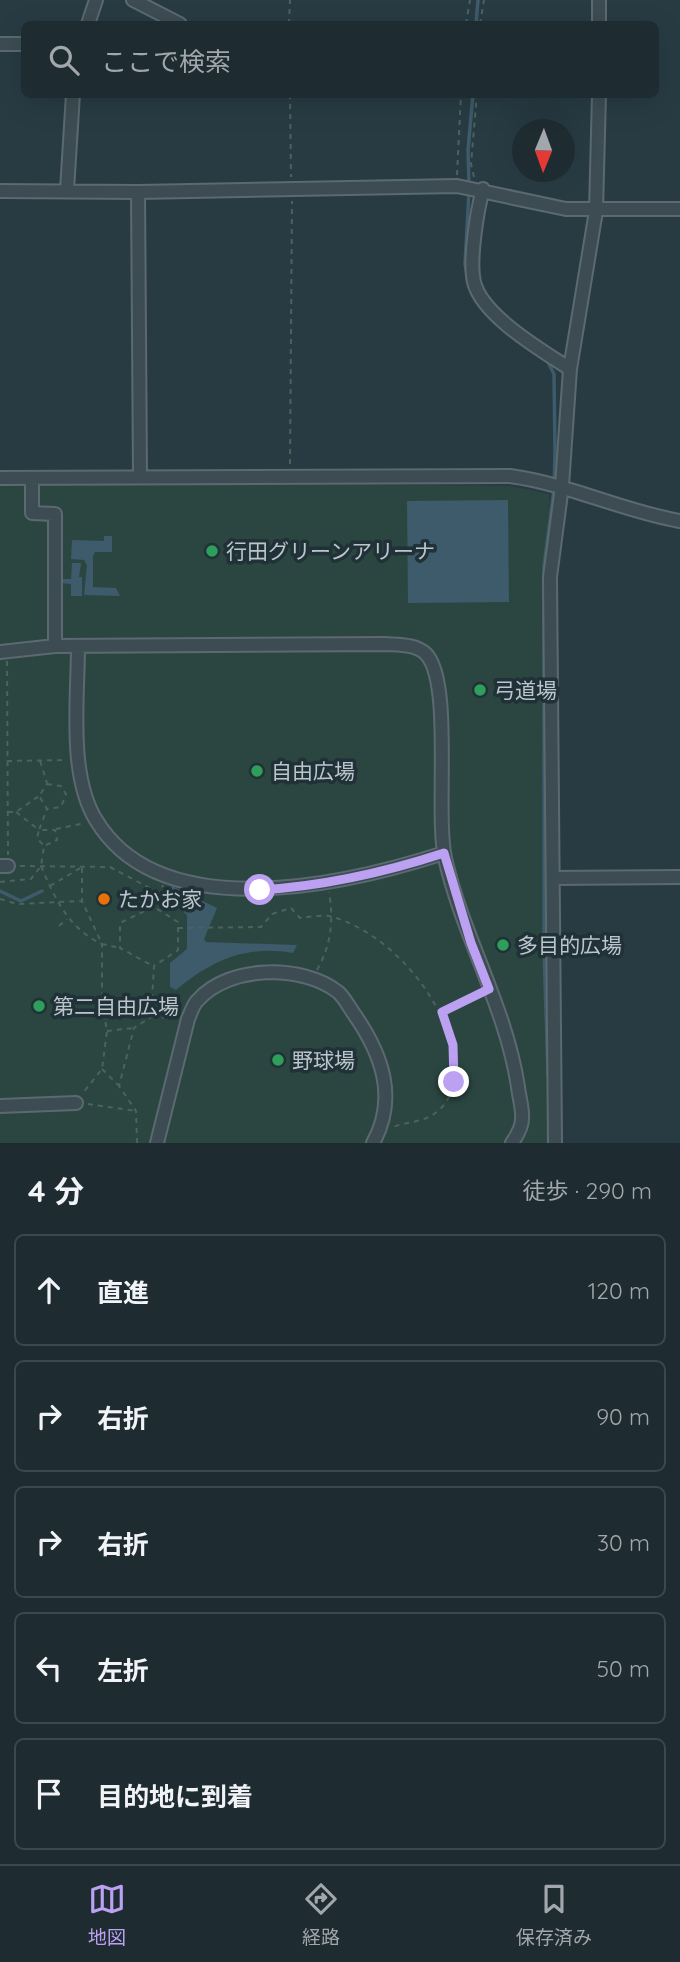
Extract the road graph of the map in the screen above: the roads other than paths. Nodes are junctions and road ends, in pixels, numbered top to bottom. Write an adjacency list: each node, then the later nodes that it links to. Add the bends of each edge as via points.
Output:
1 (96, 0): 4 (street)
2 (133, 0): 5 (street)
3 (598, 0): 6 (street)
4 (89, 21)
5 (174, 21)
6 (598, 21)
7 (0, 44): 8 (street)
8 (21, 44)
9 (73, 98): 12 (street)
10 (599, 98): 16 (street)
11 (479, 189): 14 (street); 16 (street, via 566,209); 17 (street, via 473,268 478,291 510,329)
12 (67, 190): 13 (street); 14 (street)
13 (0, 191)
14 (138, 192): 18 (street)
15 (680, 209): 16 (street)
16 (596, 211): 17 (street)
17 (570, 369): 21 (street)
18 (140, 477): 20 (street); 21 (street, via 510,476)
19 (0, 478): 20 (street)
20 (32, 478): 23 (street, via 32,513 55,514)
21 (562, 486): 22 (street); 28 (street, via 550,577)
22 (680, 521)
23 (55, 646): 24 (street); 25 (street)
24 (78, 646): 26 (street, via 79,760 85,792 96,820 118,846 145,865 208,885 260,890 366,876); 26 (street, via 386,643 425,653 439,680)
25 (4, 652)
26 (444, 853): 33 (street, via 515,1071 523,1120)
27 (680, 877): 28 (street)
28 (553, 878): 34 (street)
29 (76, 1103): 30 (street)
30 (0, 1106)
31 (375, 1138): 32 (street, via 386,1109 386,1080 369,1036 339,993 312,980 260,972 214,987 197,1000 188,1019)
32 (157, 1143)
33 (512, 1143)
34 (555, 1143)

